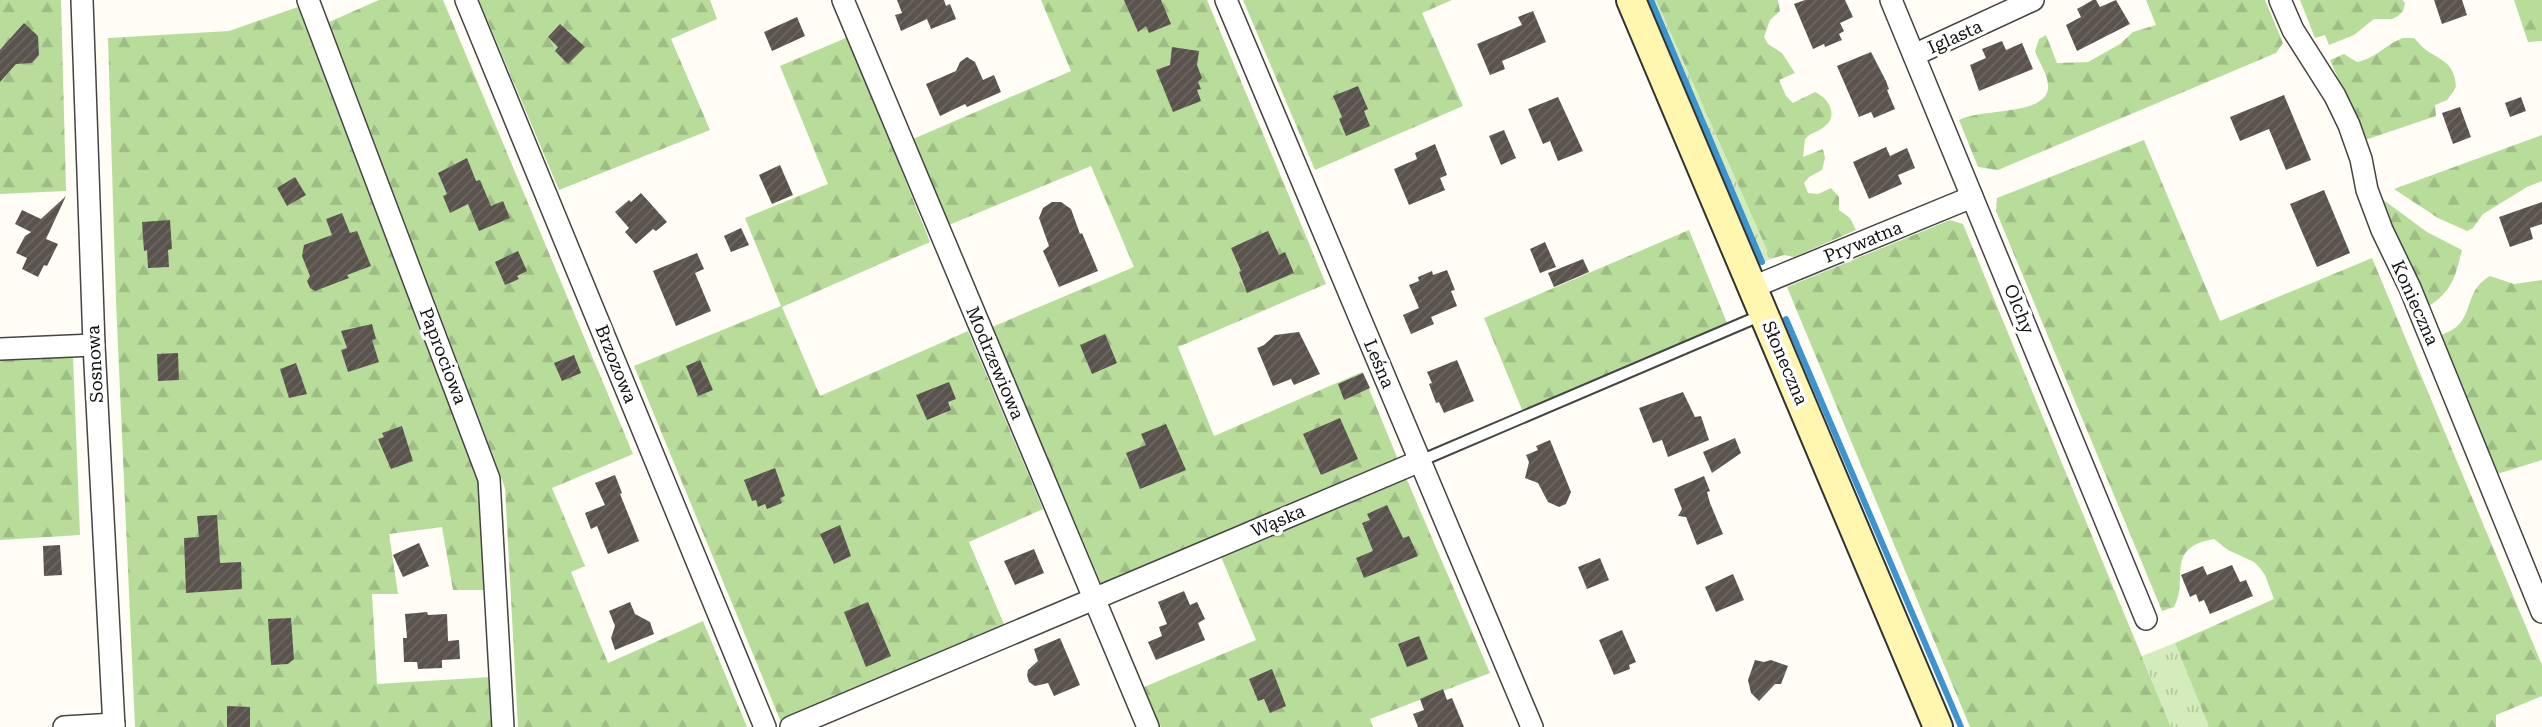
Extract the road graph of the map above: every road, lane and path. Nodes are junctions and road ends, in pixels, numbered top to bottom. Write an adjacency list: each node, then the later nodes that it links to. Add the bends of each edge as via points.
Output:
1 (82, 0): 14 (street, Sosnowa)
2 (308, 0): 22 (street, Paprociowa, via 489,479)
3 (466, 0): 23 (street, Brzozowa)
4 (843, 0): 17 (street, Modrzewiowa)
5 (1226, 0): 16 (street, Leśna)
6 (1631, 0): 12 (main road, Słoneczna)
7 (1891, 0): 10 (street, Olchy)
8 (2033, 0): 10 (street, Iglasta)
9 (2280, 0): 18 (street, Konieczna, via 2348,125 2382,230)
10 (1914, 55): 11 (street, Olchy)
11 (1972, 197): 12 (street, Prywatna); 19 (street, Olchy)
12 (1753, 287): 13 (main road, Słoneczna)
13 (1765, 314): 16 (lane, Wąska); 27 (main road, Słoneczna)
14 (94, 345): 15 (street); 20 (street, Sosnowa)
15 (0, 349)
16 (1420, 461): 17 (street, Wąska); 26 (street, Leśna)
17 (1094, 599): 24 (street, Wąska); 25 (street, Modrzewiowa)
18 (2542, 612)
19 (2146, 619)
20 (114, 726): 21 (street)
21 (64, 727)
22 (503, 727)
23 (765, 727)
24 (791, 727)
25 (1148, 727)
26 (1532, 727)
27 (1938, 727)

